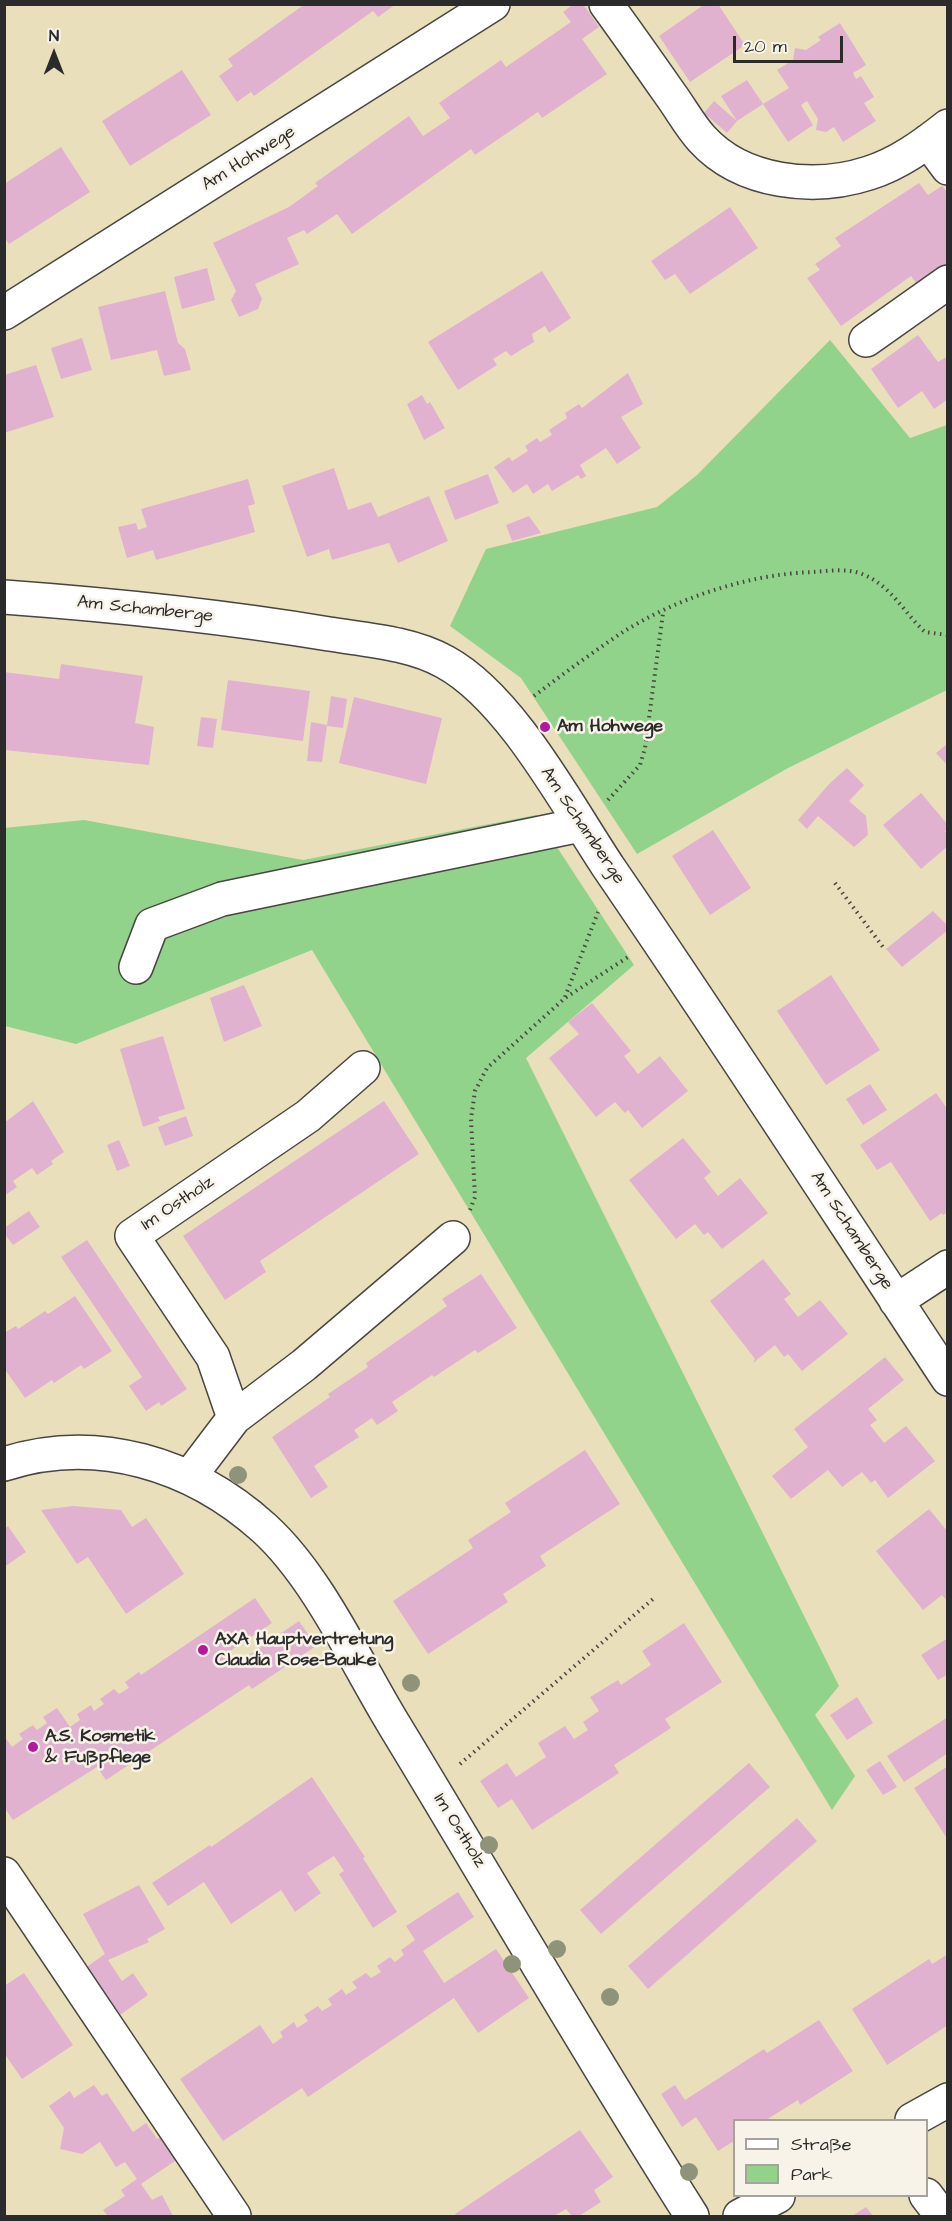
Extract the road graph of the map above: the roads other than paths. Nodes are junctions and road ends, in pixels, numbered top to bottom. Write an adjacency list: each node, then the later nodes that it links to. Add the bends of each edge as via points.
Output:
1 (493, 4): 6 (street, Am Hohwege)
2 (606, 4): 3 (street, via 702,139 727,161 745,170 785,180 832,180 868,173 901,159)
3 (938, 134): 4 (street)
4 (948, 168)
5 (948, 282): 7 (street)
6 (4, 313)
7 (866, 340)
8 (4, 597): 9 (street, Am Schamberge, via 142,607 400,646 442,660 472,679 507,716)
9 (580, 825): 10 (street, via 222,899 152,925); 14 (street, Am Schamberge, via 659,938)
10 (136, 967)
11 (363, 1068): 16 (street, Im Ostholz, via 308,1116 132,1236 213,1357)
12 (453, 1238): 16 (street, via 304,1365)
13 (948, 1268): 14 (street)
14 (896, 1301): 15 (street, Am Schamberge)
15 (948, 1379)
16 (234, 1418): 18 (street)
17 (4, 1464): 18 (street, Im Ostholz, via 64,1453 97,1453 125,1455)
18 (190, 1476): 25 (street, Im Ostholz, via 262,1526 285,1549 328,1612)
19 (4, 1874): 24 (street)
20 (948, 2100): 21 (street)
21 (915, 2119)
22 (928, 2196): 27 (street)
23 (776, 2197): 26 (street)
24 (234, 2217)
25 (692, 2217)
26 (740, 2217)
27 (942, 2217)

